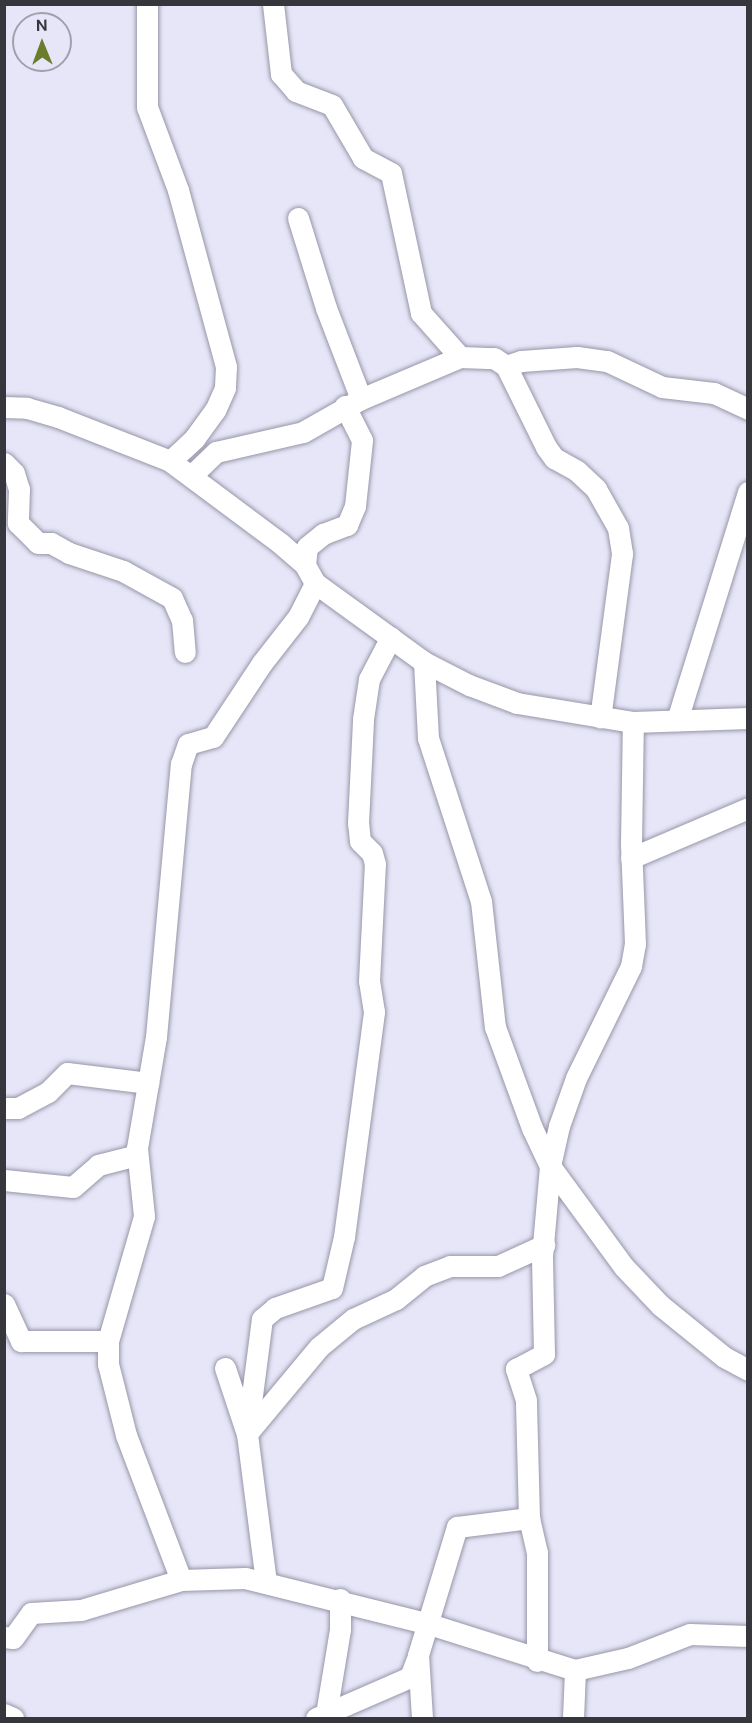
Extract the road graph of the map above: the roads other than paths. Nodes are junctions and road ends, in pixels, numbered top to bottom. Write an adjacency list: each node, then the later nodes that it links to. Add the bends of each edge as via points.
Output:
1 (147, 4): 9 (street, via 147,107 178,190 226,367 225,388 215,410 195,438)
2 (273, 4): 4 (street, via 281,74 296,91 332,105 363,158 390,173 421,313)
3 (298, 218): 6 (street)
4 (460, 357): 5 (street, via 494,358); 6 (street)
5 (506, 366): 8 (street, via 521,361 577,357 607,361 662,387 714,393); 17 (street, via 546,447 554,458 577,471 596,489 613,514 622,539)
6 (353, 403): 11 (street, via 303,432 216,452); 13 (street, via 362,440 355,506 346,525 322,534 307,547)
7 (4, 407): 9 (street, via 27,408 58,417)
8 (747, 409)
9 (170, 461): 11 (street)
10 (4, 463): 15 (street, via 14,473 19,489 18,524 38,543 51,543 69,554 123,571 172,598 182,620)
11 (191, 476): 13 (street)
12 (747, 492): 19 (street, via 713,614)
13 (310, 574): 14 (street); 23 (street, via 298,617 213,737 188,744 181,764 176,851 165,904 165,944)
14 (391, 637): 16 (street); 34 (street, via 369,679 363,719 358,823 360,841 372,853 375,864 369,981 374,1012 344,1237 332,1288 275,1308 262,1319)
15 (185, 652)
16 (424, 662): 17 (street, via 517,703); 26 (street, via 431,746 482,901 495,1028)
17 (600, 718): 20 (street)
18 (747, 718): 19 (street)
19 (677, 720): 20 (street)
20 (633, 722): 22 (street)
21 (747, 808): 22 (street)
22 (632, 858): 26 (street, via 635,944 631,966 576,1078)
23 (148, 1083): 24 (street, via 67,1073 48,1092 18,1108); 25 (street)
24 (4, 1108)
25 (137, 1155): 27 (street, via 98,1165 73,1187); 31 (street, via 144,1216)
26 (550, 1166): 28 (street); 33 (street, via 624,1267 660,1305 724,1357)
27 (4, 1180)
28 (544, 1245): 34 (street, via 498,1266 450,1266 424,1276 396,1299 353,1319 319,1347); 35 (street, via 544,1354 516,1369 526,1400)
29 (4, 1304): 30 (street)
30 (10, 1335): 31 (street, via 21,1341)
31 (108, 1341): 36 (street, via 108,1364 126,1435)
32 (225, 1368): 34 (street)
33 (747, 1370)
34 (247, 1434): 37 (street)
35 (529, 1518): 39 (street, via 457,1527 448,1548 440,1592); 43 (street, via 537,1552)
36 (181, 1580): 37 (street, via 245,1578); 41 (street, via 81,1611 31,1613 13,1638)
37 (266, 1583): 38 (street)
38 (340, 1599): 39 (street); 46 (street, via 340,1629)
39 (426, 1623): 42 (street); 43 (street)
40 (747, 1636): 44 (street, via 690,1634 628,1658)
41 (4, 1637)
42 (418, 1655): 46 (street, via 410,1677); 48 (street)
43 (537, 1661): 44 (street)
44 (575, 1670): 49 (street)
45 (4, 1714): 47 (street)
46 (321, 1716)
47 (13, 1719)
48 (422, 1719)
49 (573, 1719)

